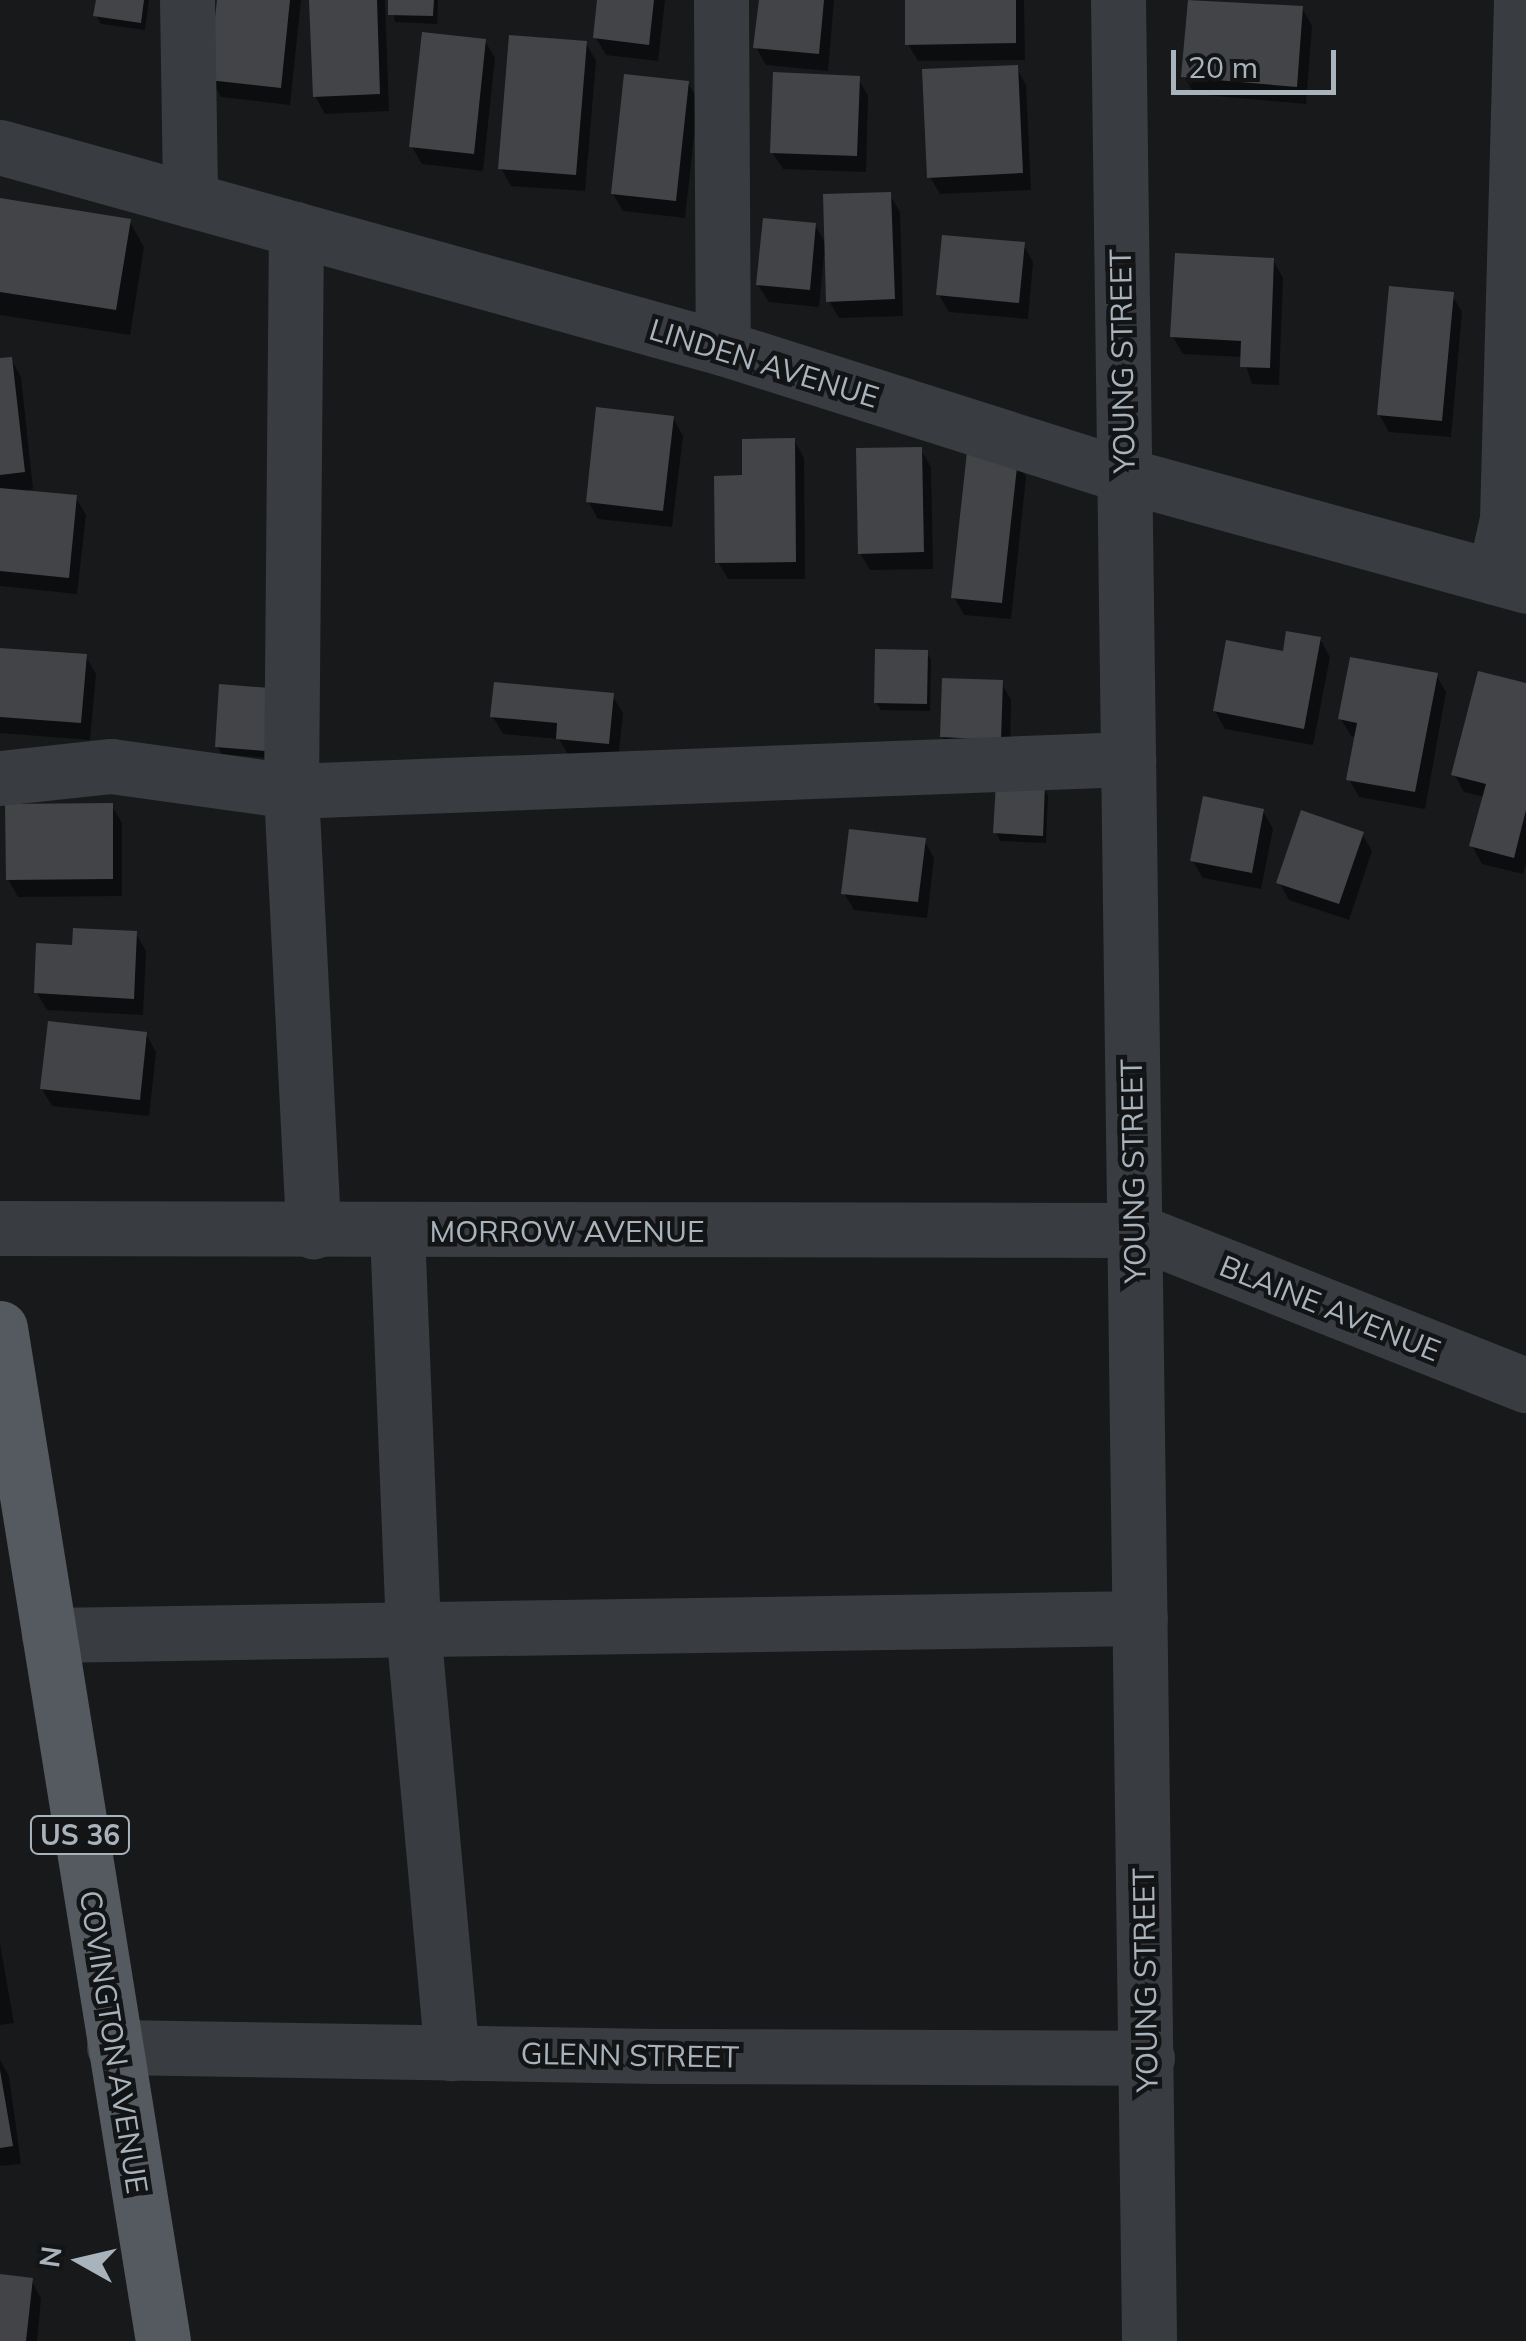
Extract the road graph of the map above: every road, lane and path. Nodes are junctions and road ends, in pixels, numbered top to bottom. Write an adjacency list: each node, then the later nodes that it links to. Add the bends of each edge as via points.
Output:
1 (187, 0): 6 (street)
2 (722, 0): 8 (street)
3 (1118, 0): 9 (street, YOUNG STREET)
4 (1521, 0): 10 (street)
5 (0, 146): 6 (street, LINDEN AVENUE)
6 (190, 200): 7 (street, LINDEN AVENUE)
7 (296, 229): 8 (street, LINDEN AVENUE); 13 (street)
8 (723, 348): 9 (street, LINDEN AVENUE)
9 (1124, 475): 10 (street, LINDEN AVENUE); 11 (street, YOUNG STREET)
10 (1510, 581)
11 (1128, 759): 13 (street); 15 (street, YOUNG STREET)
12 (0, 778): 13 (street, via 111,766)
13 (291, 791): 16 (street)
14 (0, 1228): 16 (street, MORROW AVENUE)
15 (1134, 1230): 17 (street, MORROW AVENUE); 19 (street, BLAINE AVENUE); 20 (street, YOUNG STREET)
16 (313, 1231): 17 (street, MORROW AVENUE)
17 (397, 1231): 21 (street)
18 (0, 1328): 22 (main road, COVINGTON AVENUE / US 36)
19 (1526, 1385)
20 (1140, 1618): 21 (street); 25 (street, YOUNG STREET)
21 (413, 1628): 22 (street); 24 (street)
22 (48, 1635): 23 (main road, COVINGTON AVENUE / US 36)
23 (114, 2047): 24 (street, GLENN STREET); 26 (main road, COVINGTON AVENUE / US 36)
24 (452, 2053): 25 (street, GLENN STREET)
25 (1146, 2058): 27 (street, YOUNG STREET)
26 (163, 2341)
27 (1149, 2341)

